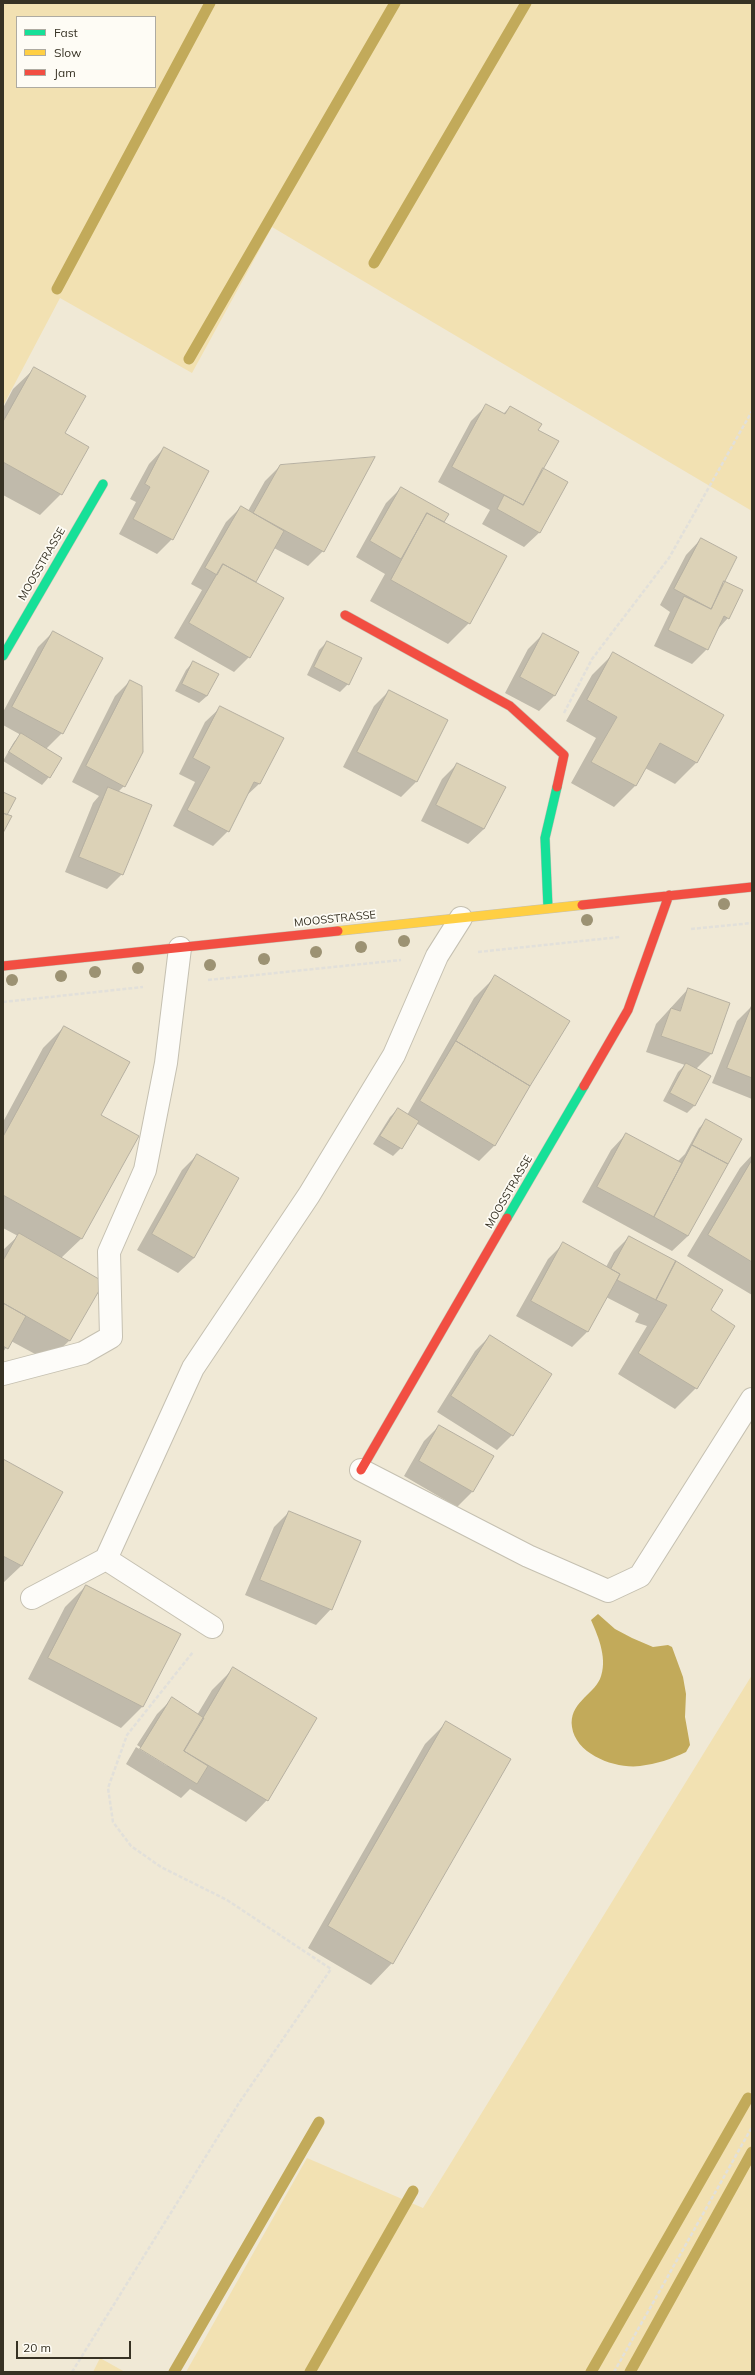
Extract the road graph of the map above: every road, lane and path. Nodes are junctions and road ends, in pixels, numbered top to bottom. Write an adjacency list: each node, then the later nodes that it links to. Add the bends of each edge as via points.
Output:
1 (752, 411): 5 (path, via 669,558 592,659)
2 (103, 484): 4 (street, MOOSSTRASSE)
3 (345, 615): 5 (street, via 510,706)
4 (3, 656)
5 (549, 742): 8 (street, via 564,755 544,838)
6 (752, 886): 7 (street, MOOSSTRASSE)
7 (670, 895): 8 (street, MOOSSTRASSE); 11 (street, MOOSSTRASSE)
8 (548, 908): 9 (street, MOOSSTRASSE)
9 (461, 918): 12 (street, MOOSSTRASSE); 13 (lane)
10 (752, 923): 11 (path)
11 (656, 933): 13 (path); 19 (street, MOOSSTRASSE, via 628,1010)
12 (180, 948): 14 (street, MOOSSTRASSE); 15 (lane)
13 (437, 956): 15 (path); 20 (lane, via 394,1055 309,1195 193,1368)
14 (3, 966)
15 (176, 984): 16 (path); 17 (lane, via 166,1063 145,1170 109,1252 111,1337 83,1353)
16 (3, 1002)
17 (3, 1374)
18 (752, 1399): 19 (lane, via 640,1576 608,1591 528,1556)
19 (361, 1470)
20 (106, 1559): 21 (lane); 22 (lane)
21 (32, 1598)
22 (212, 1627): 24 (path, via 127,1735 108,1788 113,1822 131,1846 161,1867 227,1900 331,1969 239,2103)
23 (752, 2127): 25 (path)
24 (72, 2372)
25 (614, 2372)

